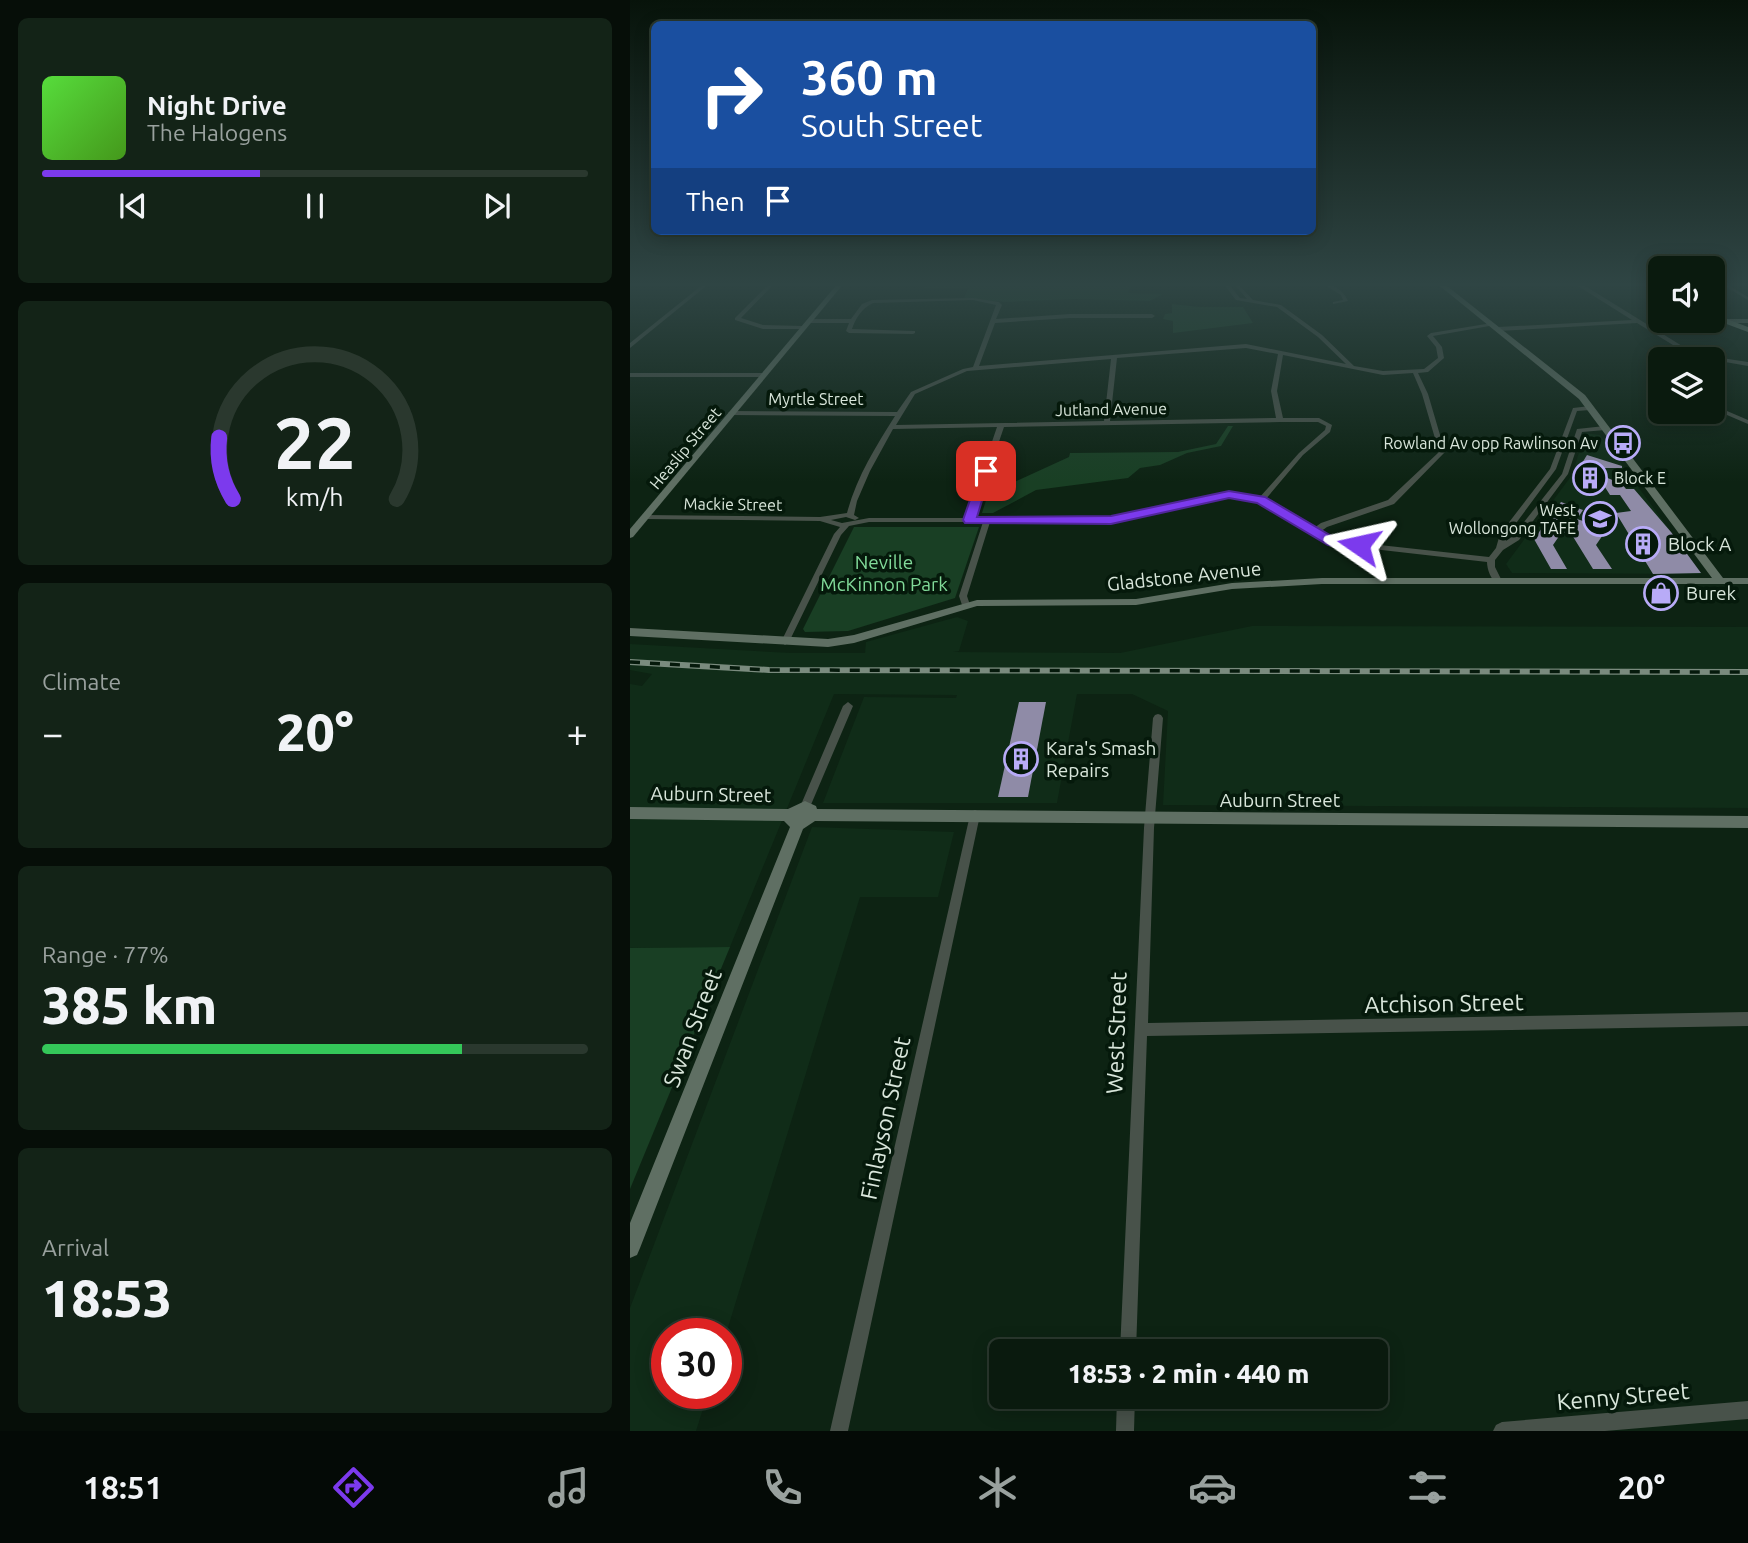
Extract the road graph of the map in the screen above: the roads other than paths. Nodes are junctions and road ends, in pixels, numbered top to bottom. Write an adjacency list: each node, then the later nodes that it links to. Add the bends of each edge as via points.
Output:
1 (785, 349): 16 (street, Heaslip Street)
2 (983, 349): 12 (street)
3 (1215, 349): 10 (street)
4 (1260, 349): 9 (street)
5 (1334, 349): 13 (street)
6 (1439, 349): 14 (street, via 1441,358 1426,371)
7 (1523, 349): 17 (street, via 1574,388)
8 (1683, 349): 11 (street, via 1693,355)
9 (1281, 353): 13 (street); 21 (street, via 1273,391)
10 (1114, 358): 12 (street); 22 (street)
11 (1748, 364)
12 (975, 368): 20 (street, via 913,393)
13 (1354, 368): 14 (street)
14 (1415, 373): 32 (street, via 1442,452 1391,502)
15 (630, 375): 16 (street)
16 (763, 375): 18 (street, Heaslip Street)
17 (1590, 408): 26 (street); 34 (street, via 1575,409 1553,469 1504,534)
18 (732, 413): 20 (street, Myrtle Street); 28 (street, Heaslip Street)
19 (1725, 413): 23 (street)
20 (900, 414): 25 (street)
21 (1280, 420): 22 (street, Jutland Avenue); 27 (street, Jutland Avenue, via 1319,420 1329,425)
22 (1107, 423): 24 (street, Jutland Avenue)
23 (1748, 424)
24 (1001, 425): 25 (street, Jutland Avenue); 29 (street)
25 (892, 427): 31 (street)
26 (1605, 428): 34 (street, via 1579,430 1565,474 1516,538); 37 (street)
27 (1261, 500): 30 (street, via 1229,495 1111,520); 32 (street)
28 (645, 517): 31 (street, Mackie Street); 33 (street, Heaslip Street)
29 (969, 520): 30 (street); 31 (street)
30 (987, 520): 39 (street, via 963,596)
31 (844, 522): 41 (street)
32 (1313, 533): 35 (street, via 1332,542)
33 (630, 535)
34 (1500, 548): 35 (street)
35 (1491, 559): 36 (street)
36 (1498, 581): 37 (street, Gladstone Avenue); 39 (street, Gladstone Avenue, via 1322,581 1232,586 1136,602)
37 (1720, 581): 38 (street, Gladstone Avenue)
38 (1748, 581)
39 (966, 605): 41 (street, Gladstone Avenue, via 845,641)
40 (630, 632): 41 (street, Gladstone Avenue)
41 (785, 642)
42 (848, 706): 45 (street, Swan Street)
43 (1158, 718): 47 (street, West Street)
44 (630, 813): 45 (street, Auburn Street)
45 (801, 815): 46 (street, Auburn Street); 51 (street, Swan Street)
46 (975, 815): 47 (street, Auburn Street); 55 (street, Finlayson Street)
47 (1150, 818): 48 (street, Auburn Street); 50 (street, West Street)
48 (1748, 822)
49 (1748, 1018): 50 (street, Atchison Street)
50 (1140, 1030): 52 (street, West Street)
51 (630, 1248)
52 (1128, 1339)
53 (1126, 1409): 56 (street)
54 (1748, 1410): 57 (street, Kenny Street)
55 (839, 1431)
56 (1125, 1431)
57 (1502, 1431)

